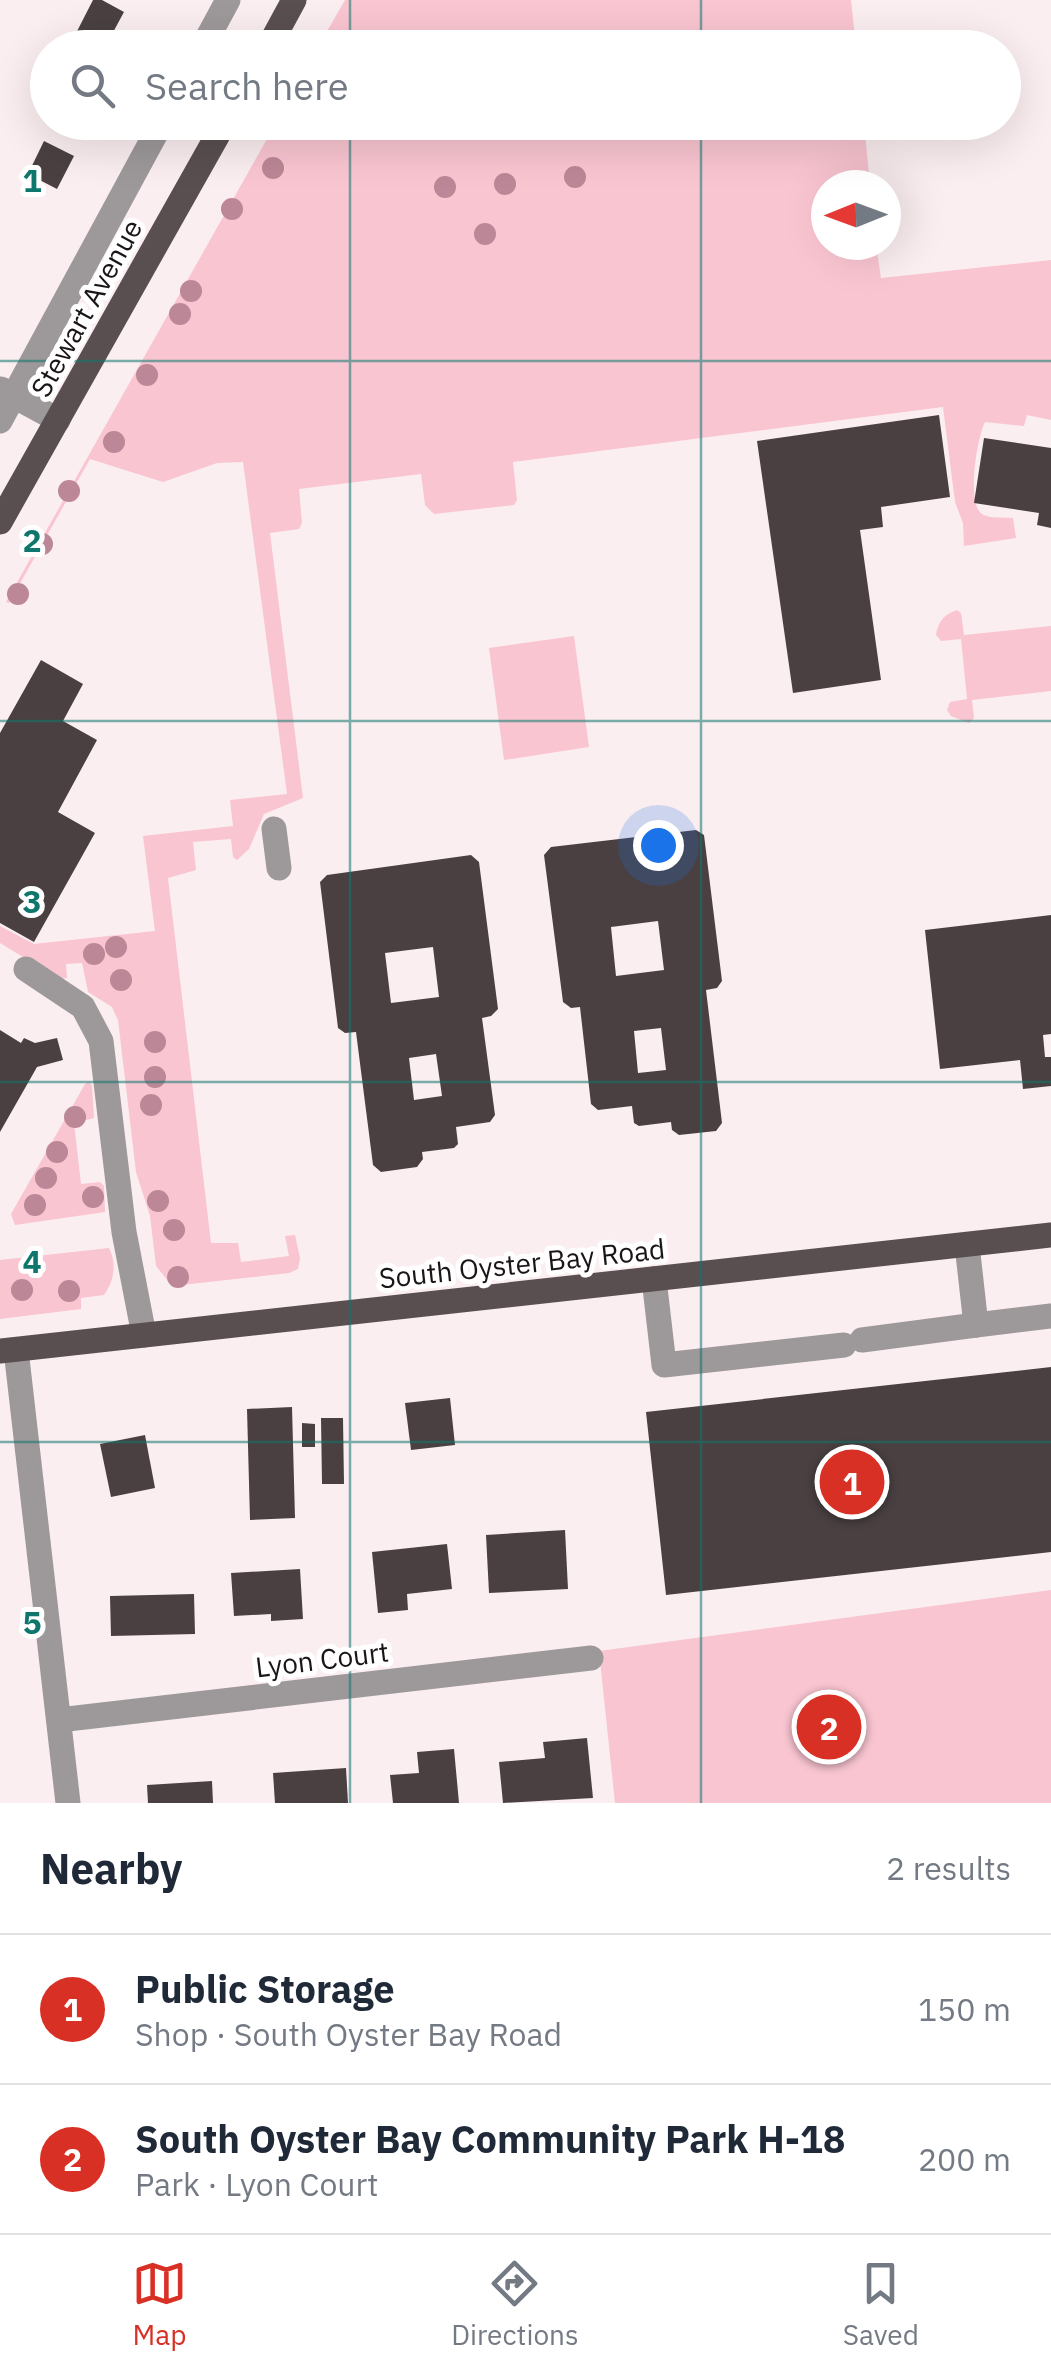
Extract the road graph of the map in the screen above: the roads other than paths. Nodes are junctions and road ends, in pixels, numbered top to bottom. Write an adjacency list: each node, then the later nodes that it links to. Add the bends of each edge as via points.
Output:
1 (228, 0): 3 (street)
2 (294, 0): 4 (main road)
3 (212, 30)
4 (278, 30)
5 (152, 140): 7 (street)
6 (215, 140): 8 (main road, Stewart Avenue)
7 (7, 392): 8 (street); 9 (street)
8 (58, 420): 10 (main road, Stewart Avenue)
9 (0, 421)
10 (0, 522)
11 (274, 828): 12 (street)
12 (279, 868)
13 (26, 969): 19 (street, via 82,1006 101,1041)
14 (1051, 1235): 15 (main road, South Oyster Bay Road)
15 (967, 1245): 16 (main road, South Oyster Bay Road); 18 (street)
16 (654, 1279): 18 (street, via 664,1366); 19 (main road, South Oyster Bay Road)
17 (1051, 1316): 18 (street)
18 (976, 1325)
19 (144, 1336): 20 (main road, South Oyster Bay Road)
20 (8, 1351): 22 (street)
21 (592, 1658): 22 (street, Lyon Court)
22 (59, 1720): 23 (street)
23 (68, 1803)

